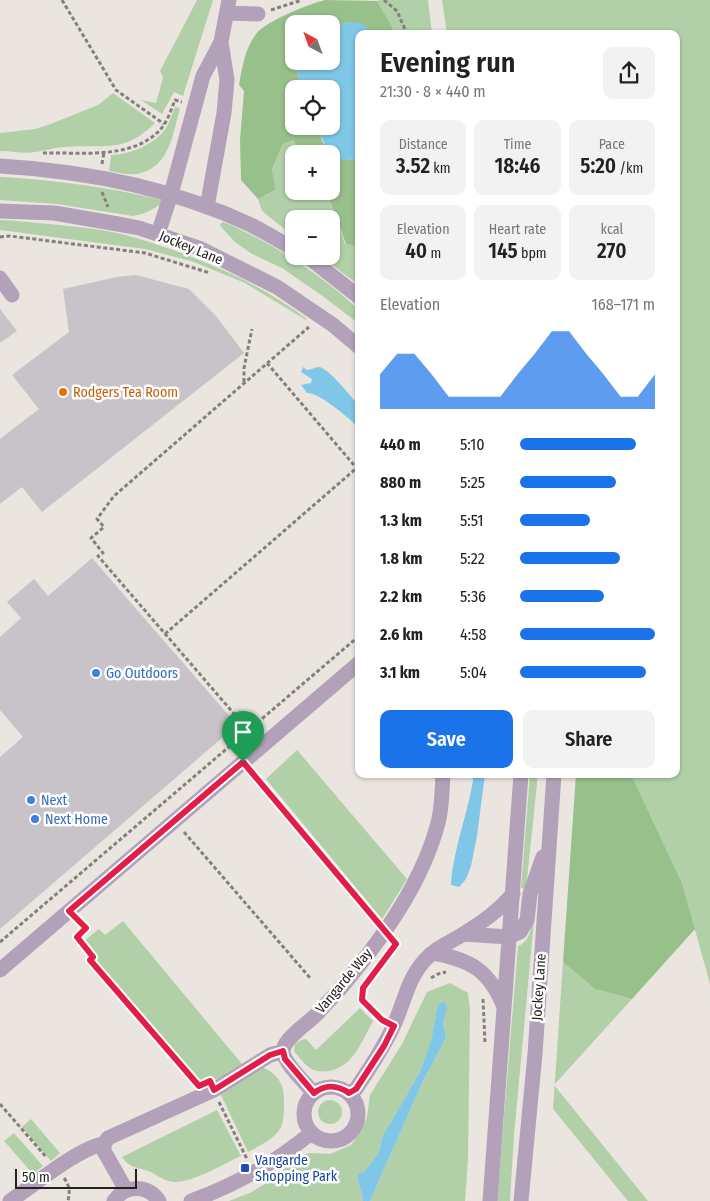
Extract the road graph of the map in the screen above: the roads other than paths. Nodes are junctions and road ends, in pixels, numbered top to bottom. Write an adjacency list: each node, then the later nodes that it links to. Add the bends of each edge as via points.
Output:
1 (228, 6): 2 (street); 3 (street)
2 (258, 14)
3 (221, 42): 5 (street, via 203,76); 6 (street, via 226,88)
4 (0, 166): 5 (street, via 99,177)
5 (171, 194): 6 (street); 8 (street)
6 (207, 207): 9 (street, via 251,225)
7 (0, 211): 8 (street, Jockey Lane, via 54,213)
8 (158, 234): 14 (street, Jockey Lane, via 199,248 277,287 333,325)
9 (285, 244)
10 (318, 265): 12 (street)
11 (0, 278): 13 (street)
12 (355, 293)
13 (12, 295)
14 (355, 344)
15 (355, 666): 24 (street)
16 (443, 778): 26 (street, Vangarde Way, via 438,822 406,897 385,932 345,984 287,1042)
17 (521, 778): 20 (street)
18 (554, 778): 19 (street, Jockey Lane)
19 (550, 840): 22 (street, via 530,894 524,928); 37 (street, Jockey Lane)
20 (512, 894): 21 (street, via 491,916); 22 (street)
21 (463, 934): 22 (street); 23 (street)
22 (509, 937): 25 (street)
23 (433, 952): 25 (street, via 467,961 487,975); 28 (street, via 407,988 384,1046 356,1089)
24 (0, 970)
25 (505, 1008): 36 (street)
26 (283, 1051): 27 (street, via 285,1059); 30 (street, via 270,1055 214,1090 108,1138)
27 (314, 1093): 28 (street, via 332,1086); 29 (street, via 304,1108 306,1126)
28 (349, 1093): 29 (street, via 358,1106 358,1122 354,1130 341,1140 333,1141)
29 (311, 1133): 35 (street, via 254,1174)
30 (104, 1144): 31 (street, via 104,1151); 32 (street, via 96,1145 56,1169)
31 (126, 1190): 33 (street); 34 (street, via 150,1191)
32 (10, 1201)
33 (114, 1201)
34 (159, 1201)
35 (191, 1201)
36 (490, 1201)
37 (521, 1201)

